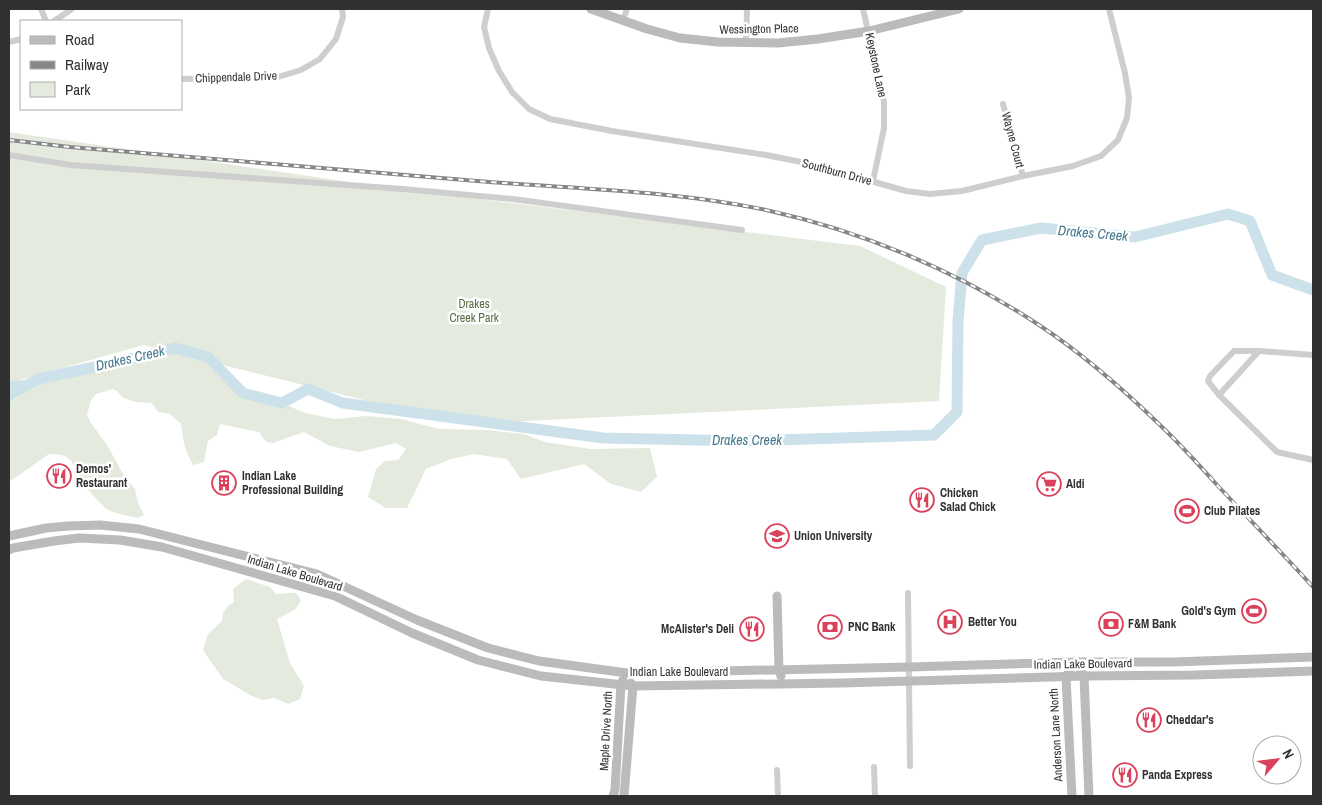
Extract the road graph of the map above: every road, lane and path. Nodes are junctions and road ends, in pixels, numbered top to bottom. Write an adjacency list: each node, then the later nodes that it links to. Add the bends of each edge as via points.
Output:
1 (72, 9): 10 (street)
2 (342, 9): 14 (street, Chippendale Drive, via 343,17 336,39 320,59 301,70 278,78)
3 (488, 9): 18 (street, Southburn Drive, via 484,27 499,71 512,92 529,109 550,119 766,155)
4 (591, 9): 11 (main road, Wessington Place)
5 (627, 9): 11 (street)
6 (747, 9): 13 (street)
7 (863, 9): 12 (street, Keystone Lane)
8 (959, 9): 12 (main road, Wessington Place)
9 (1109, 9): 17 (street, Southburn Drive, via 1129,98 1127,118 1118,140 1101,156 1073,166)
10 (56, 20)
11 (623, 20): 13 (main road, Wessington Place, via 680,38)
12 (869, 31): 13 (main road, Wessington Place, via 778,44); 18 (street, Keystone Lane, via 884,102 884,128)
13 (746, 43)
14 (182, 79)
15 (1003, 104): 17 (street, Wayne Court)
16 (9, 156): 19 (street, via 71,165 514,199)
17 (1023, 176): 18 (street, Southburn Drive, via 962,191 930,194)
18 (873, 181)
19 (742, 230)
20 (1259, 352): 21 (street); 22 (street); 22 (street, via 1234,351 1210,376 1208,381)
21 (1313, 355)
22 (1218, 395): 23 (street, via 1277,452)
23 (1313, 460)
24 (9, 535): 25 (street); 26 (main road, Indian Lake Boulevard, via 46,528 100,525 139,528)
25 (11, 549): 27 (main road, Indian Lake Boulevard, via 79,538 120,540 162,547)
26 (224, 551): 27 (main road); 35 (main road, Indian Lake Boulevard, via 316,574 488,648 539,661)
27 (221, 564): 40 (main road, Indian Lake Boulevard, via 335,596 478,660 541,676)
28 (908, 593): 32 (street)
29 (777, 596): 33 (main road)
30 (1313, 658): 31 (main road, Indian Lake Boulevard)
31 (1075, 662): 32 (main road, Indian Lake Boulevard); 36 (main road); 37 (main road, Anderson Lane North)
32 (910, 668): 33 (main road, Indian Lake Boulevard); 38 (street)
33 (779, 670): 35 (main road, Indian Lake Boulevard); 39 (main road)
34 (1313, 671): 36 (main road, Indian Lake Boulevard)
35 (627, 673): 40 (main road, Maple Drive North); 41 (main road, Maple Drive North)
36 (1084, 676): 37 (main road, Indian Lake Boulevard); 50 (main road)
37 (1066, 677): 38 (main road, Indian Lake Boulevard); 49 (main road, Anderson Lane North)
38 (910, 681): 39 (main road, Indian Lake Boulevard); 42 (street)
39 (783, 683): 41 (main road, Indian Lake Boulevard)
40 (621, 684): 41 (main road, Indian Lake Boulevard); 45 (main road, Maple Drive North)
41 (633, 686): 46 (main road, Maple Drive North)
42 (910, 766)
43 (874, 767): 48 (street)
44 (777, 770): 47 (street)
45 (614, 793): 46 (main road)
46 (624, 794)
47 (778, 796)
48 (875, 796)
49 (1072, 796)
50 (1088, 796)

